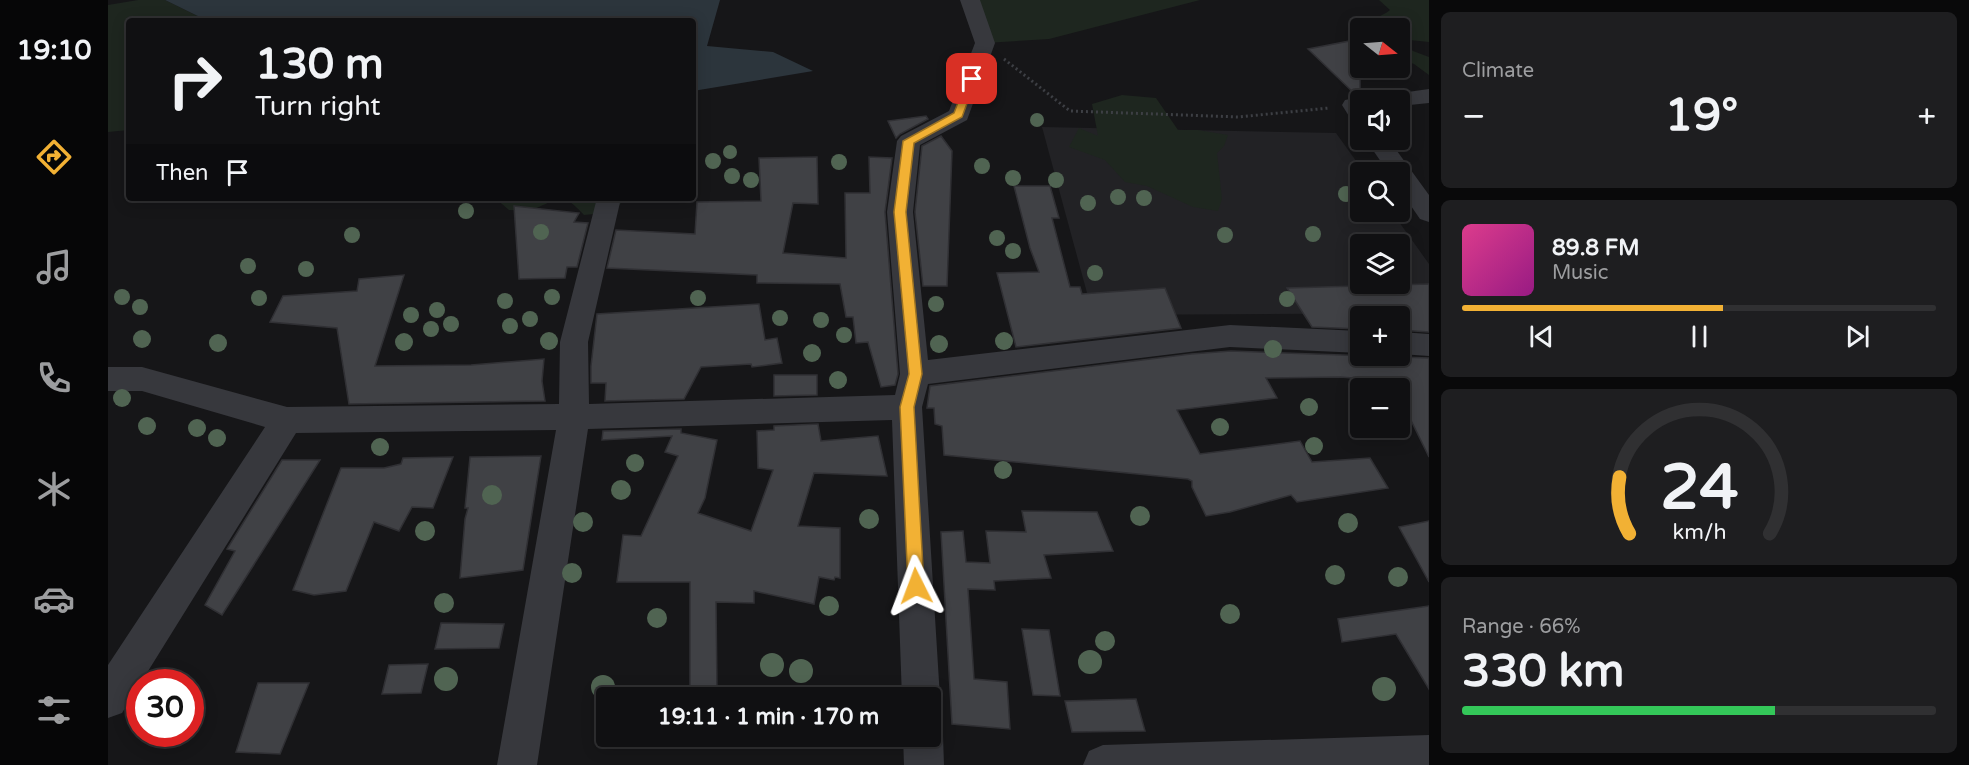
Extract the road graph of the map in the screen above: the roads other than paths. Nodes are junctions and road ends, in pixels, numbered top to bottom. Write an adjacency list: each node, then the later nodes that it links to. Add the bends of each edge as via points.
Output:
1 (970, 0): 10 (street, via 984,44 959,115 909,141 900,212)
2 (1429, 96): 3 (street)
3 (1410, 98)
4 (1384, 150): 6 (street)
5 (608, 201): 13 (street, via 574,342)
6 (1429, 213)
7 (1350, 342): 10 (street, via 1230,336)
8 (1410, 344): 9 (street)
9 (1429, 345)
10 (915, 374): 12 (street)
11 (108, 379): 14 (street, via 142,379)
12 (907, 407): 13 (street); 15 (street)
13 (574, 417): 14 (street); 19 (street)
14 (287, 420): 16 (street)
15 (920, 687)
16 (108, 699)
17 (923, 747): 20 (street)
18 (1429, 755): 21 (street)
19 (517, 765)
20 (924, 765)
21 (1103, 765)

